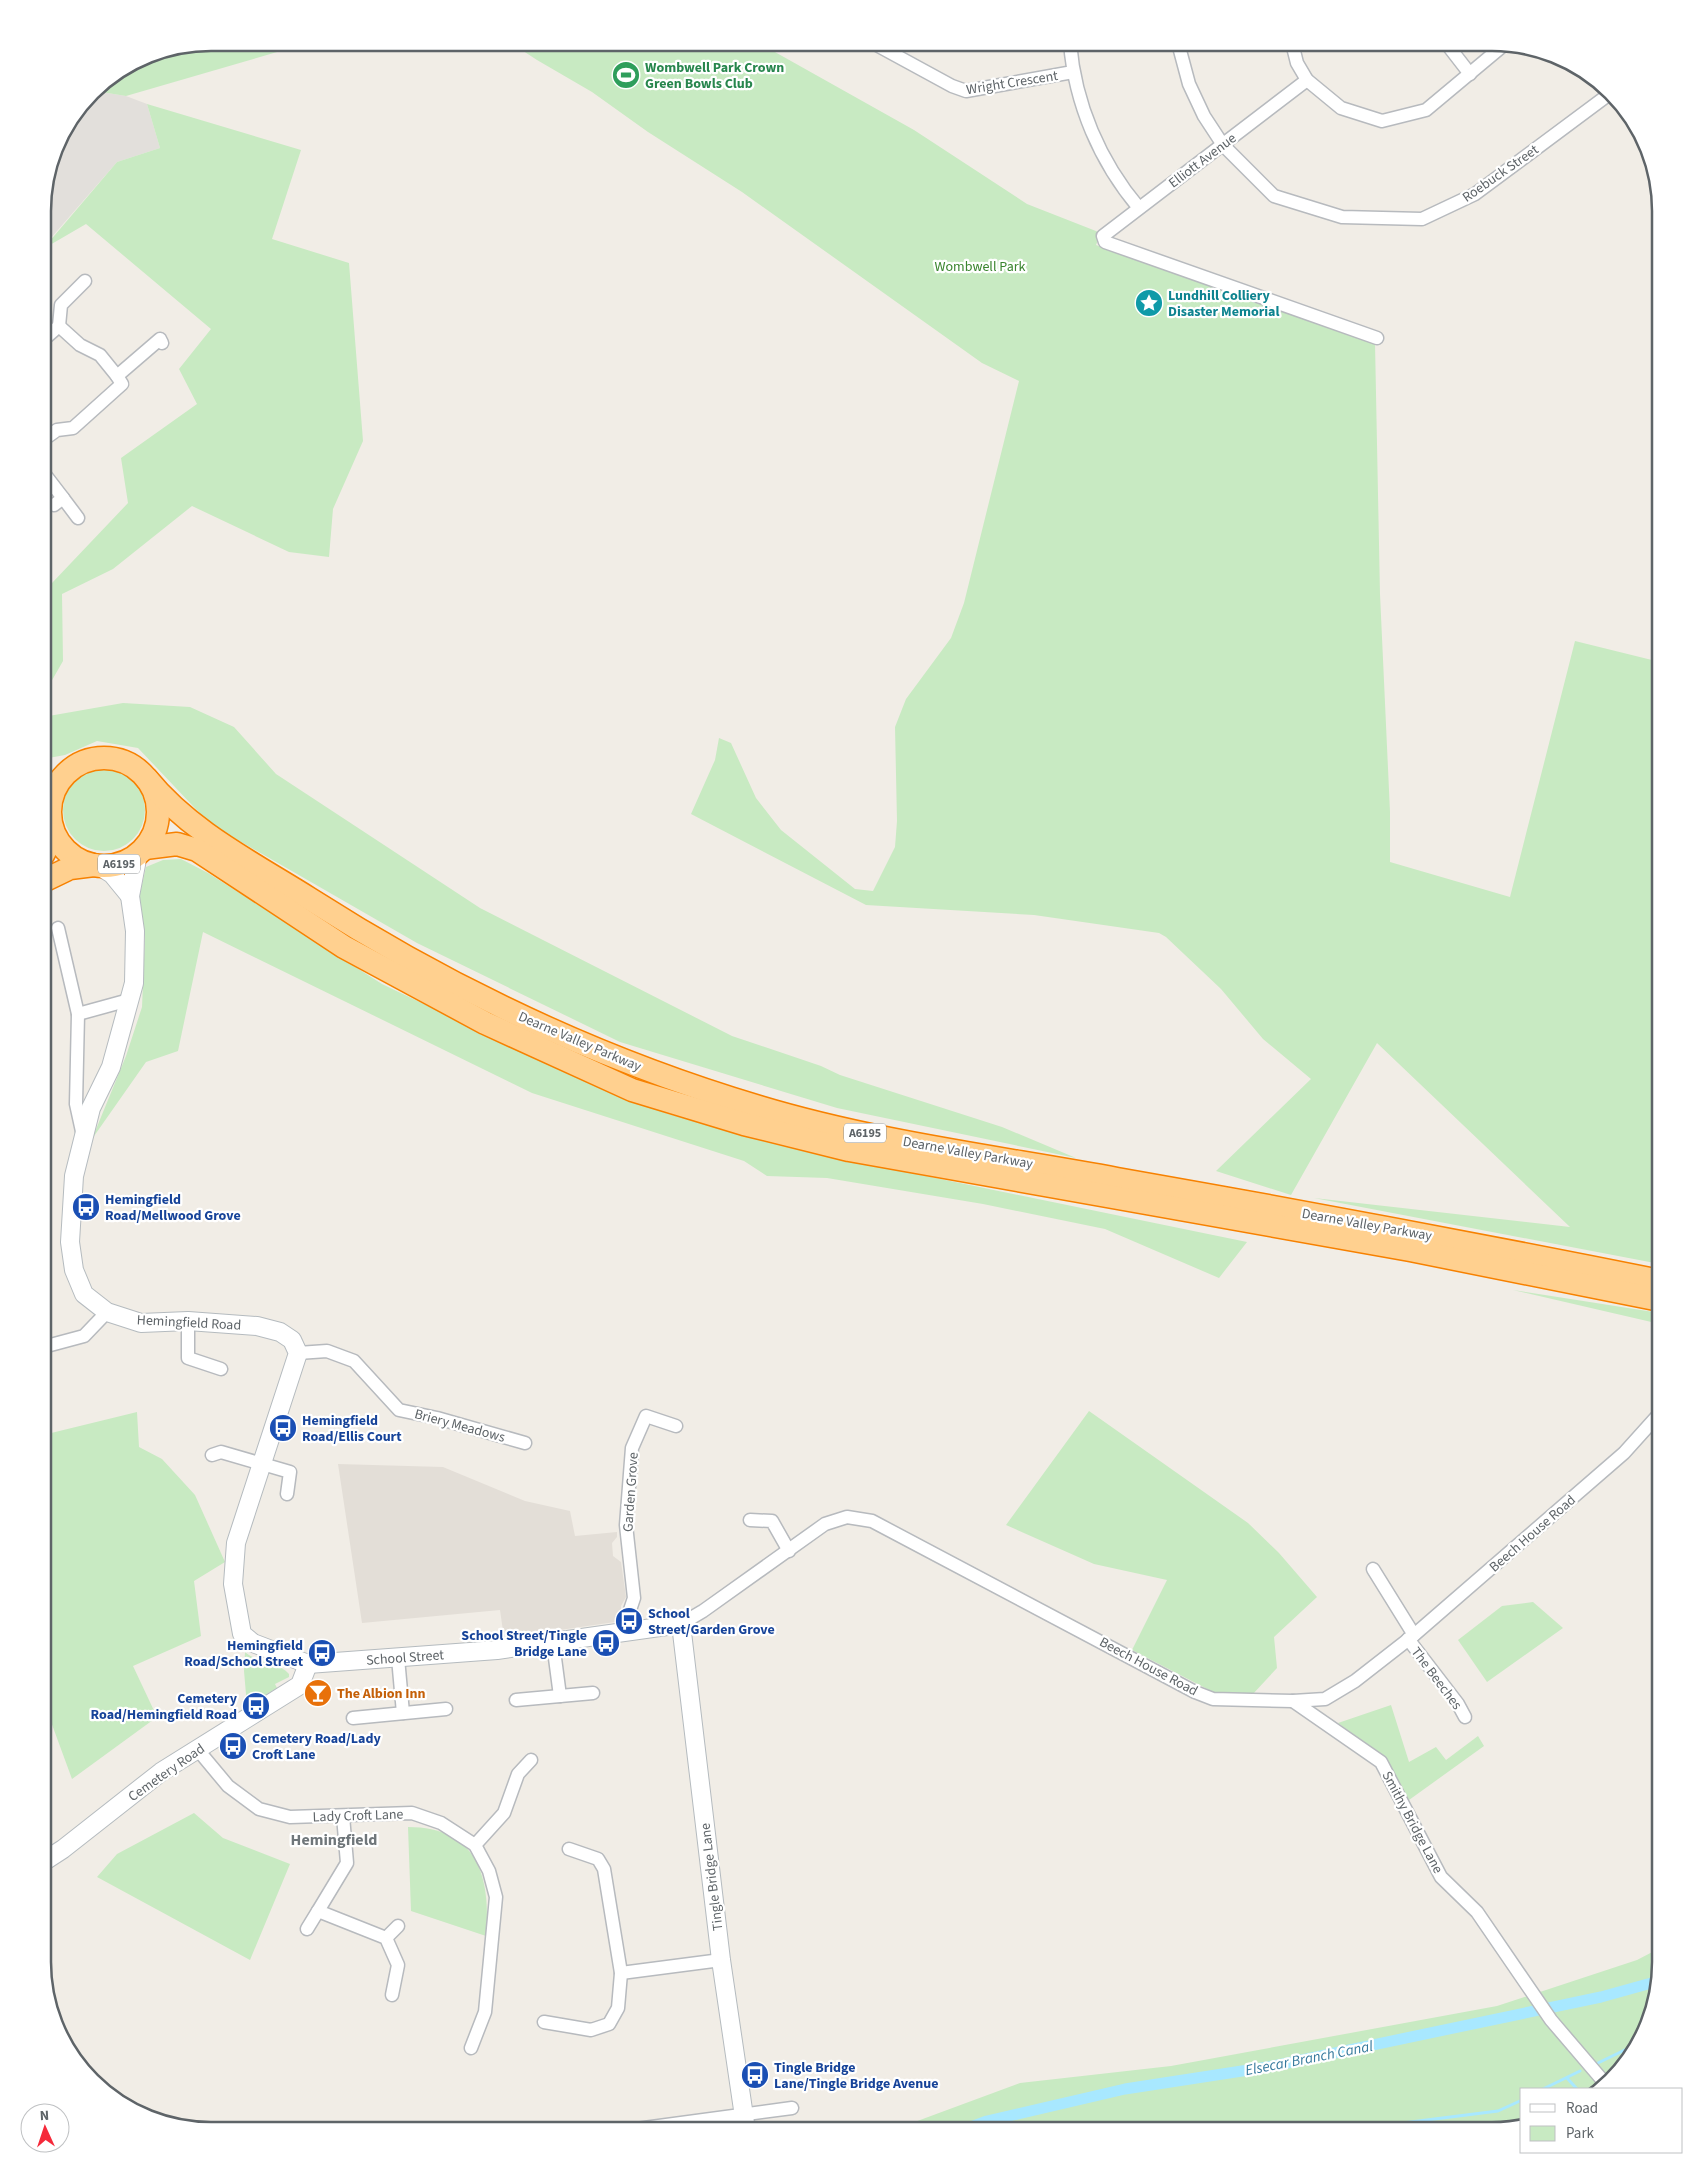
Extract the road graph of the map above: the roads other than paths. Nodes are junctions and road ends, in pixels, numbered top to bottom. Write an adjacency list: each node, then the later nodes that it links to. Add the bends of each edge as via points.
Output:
1 (889, 52): 7 (street, Wright Crescent, via 966,91)
2 (1071, 52): 7 (street)
3 (1180, 52): 11 (street, Roebuck Street, via 1189,84)
4 (1294, 52): 9 (street)
5 (1453, 52): 8 (street)
6 (1496, 52): 8 (street)
7 (1074, 72): 12 (street, via 1088,120 1108,167)
8 (1470, 74): 9 (street, via 1426,110 1382,121 1341,108)
9 (1307, 80): 11 (street, Elliott Avenue)
10 (1605, 98): 11 (street, Roebuck Street, via 1474,194 1422,219 1342,217 1274,196)
11 (1223, 145): 12 (street, Elliott Avenue)
12 (1139, 208): 16 (street, Elliott Avenue, via 1103,236 1105,242)
13 (85, 281): 14 (street, via 61,305)
14 (60, 326): 15 (street); 18 (street, via 80,345 100,355)
15 (52, 333)
16 (1377, 338)
17 (162, 343): 18 (street, via 160,339)
18 (117, 376): 19 (street, via 122,384 73,428)
19 (52, 433)
20 (52, 490): 21 (street, via 58,502)
21 (78, 518)
22 (147, 780): 23 (highway, A6195, via 127,763 101,758 76,766); 25 (highway, A6195, via 157,802 158,814 152,838); 33 (highway, Dearne Valley Parkway / A6195, via 180,814 200,829 358,930 505,1008 622,1060 742,1101 872,1135 1405,1230)
23 (51, 782)
24 (52, 827): 26 (highway, A6195, via 70,854)
25 (142, 851): 26 (highway, A6195, via 120,864); 28 (street, Hemingfield Road); 34 (highway, Dearne Valley Parkway / A6195, via 177,844 197,850 344,947 485,1023 632,1090 744,1124 849,1150 1410,1250)
26 (97, 866): 27 (highway, A6195, via 70,868); 28 (street, via 112,874)
27 (52, 876)
28 (130, 896): 30 (street, Hemingfield Road, via 134,983)
29 (58, 928): 31 (street, Hemingfield Road)
30 (129, 1000): 31 (street); 32 (street, Hemingfield Road, via 111,1067 91,1108)
31 (78, 1014): 32 (street, Hemingfield Road, via 76,1104)
32 (82, 1136): 35 (street, Hemingfield Road, via 74,1176 70,1242 84,1294)
33 (1652, 1279)
34 (1652, 1298)
35 (107, 1312): 36 (street, Hemingfield Road, via 141,1323); 37 (street, via 84,1336)
36 (188, 1321): 38 (street, Hemingfield Road, via 257,1326 280,1332 292,1340); 39 (street, via 188,1358)
37 (51, 1345)
38 (298, 1353): 42 (street, Briery Meadows, via 327,1351 354,1361 399,1410); 44 (street)
39 (221, 1369)
40 (1652, 1422): 51 (street, Beech House Road, via 1624,1453)
41 (676, 1426): 50 (street, Garden Grove, via 646,1416 632,1448 626,1525 634,1598 630,1610)
42 (525, 1443)
43 (212, 1455): 44 (street, via 221,1452)
44 (263, 1465): 45 (street, via 290,1472); 54 (street, via 236,1542 233,1584 242,1634 253,1643)
45 (287, 1494)
46 (750, 1520): 47 (street, via 772,1521)
47 (789, 1551): 49 (street, Beech House Road); 58 (street, Beech House Road, via 825,1524 847,1518 872,1521 1195,1692 1213,1699)
48 (1373, 1569): 51 (street, The Beeches)
49 (681, 1624): 50 (street, School Street); 73 (street, Tingle Bridge Lane)
50 (632, 1630): 52 (street, School Street)
51 (1411, 1637): 58 (street, Beech House Road, via 1355,1681 1325,1699); 61 (street, The Beeches)
52 (553, 1643): 53 (street, School Street); 56 (street)
53 (398, 1658): 54 (street, School Street); 60 (street)
54 (308, 1664): 63 (street, Cemetery Road, via 300,1685)
55 (593, 1693): 56 (street)
56 (560, 1696): 57 (street)
57 (516, 1700)
58 (1294, 1701): 78 (street, Smithy Bridge Lane, via 1381,1762 1440,1877 1477,1912 1551,2020)
59 (446, 1709): 60 (street)
60 (404, 1713): 62 (street)
61 (1466, 1717)
62 (353, 1718)
63 (198, 1750): 65 (street, Lady Croft Lane, via 228,1786 259,1809 290,1817); 68 (street, Cemetery Road, via 161,1772)
64 (531, 1760): 66 (street, via 518,1774 504,1813)
65 (343, 1816): 66 (street, Lady Croft Lane, via 412,1814 441,1822); 69 (street, via 347,1863)
66 (475, 1845): 77 (street, Lady Croft Lane, via 489,1871 496,1897 485,2012)
67 (569, 1849): 74 (street, via 598,1859 604,1869)
68 (51, 1856)
69 (318, 1911): 71 (street); 72 (street)
70 (398, 1926): 72 (street)
71 (307, 1930)
72 (386, 1938): 75 (street, via 395,1953 399,1971)
73 (721, 1960): 74 (street); 80 (street, Tingle Bridge Lane)
74 (621, 1973): 76 (street, via 618,2008 609,2024 591,2030)
75 (392, 1995)
76 (544, 2022)
77 (471, 2048)
78 (1601, 2078)
79 (792, 2108): 81 (street)
80 (744, 2122)
81 (747, 2122)

